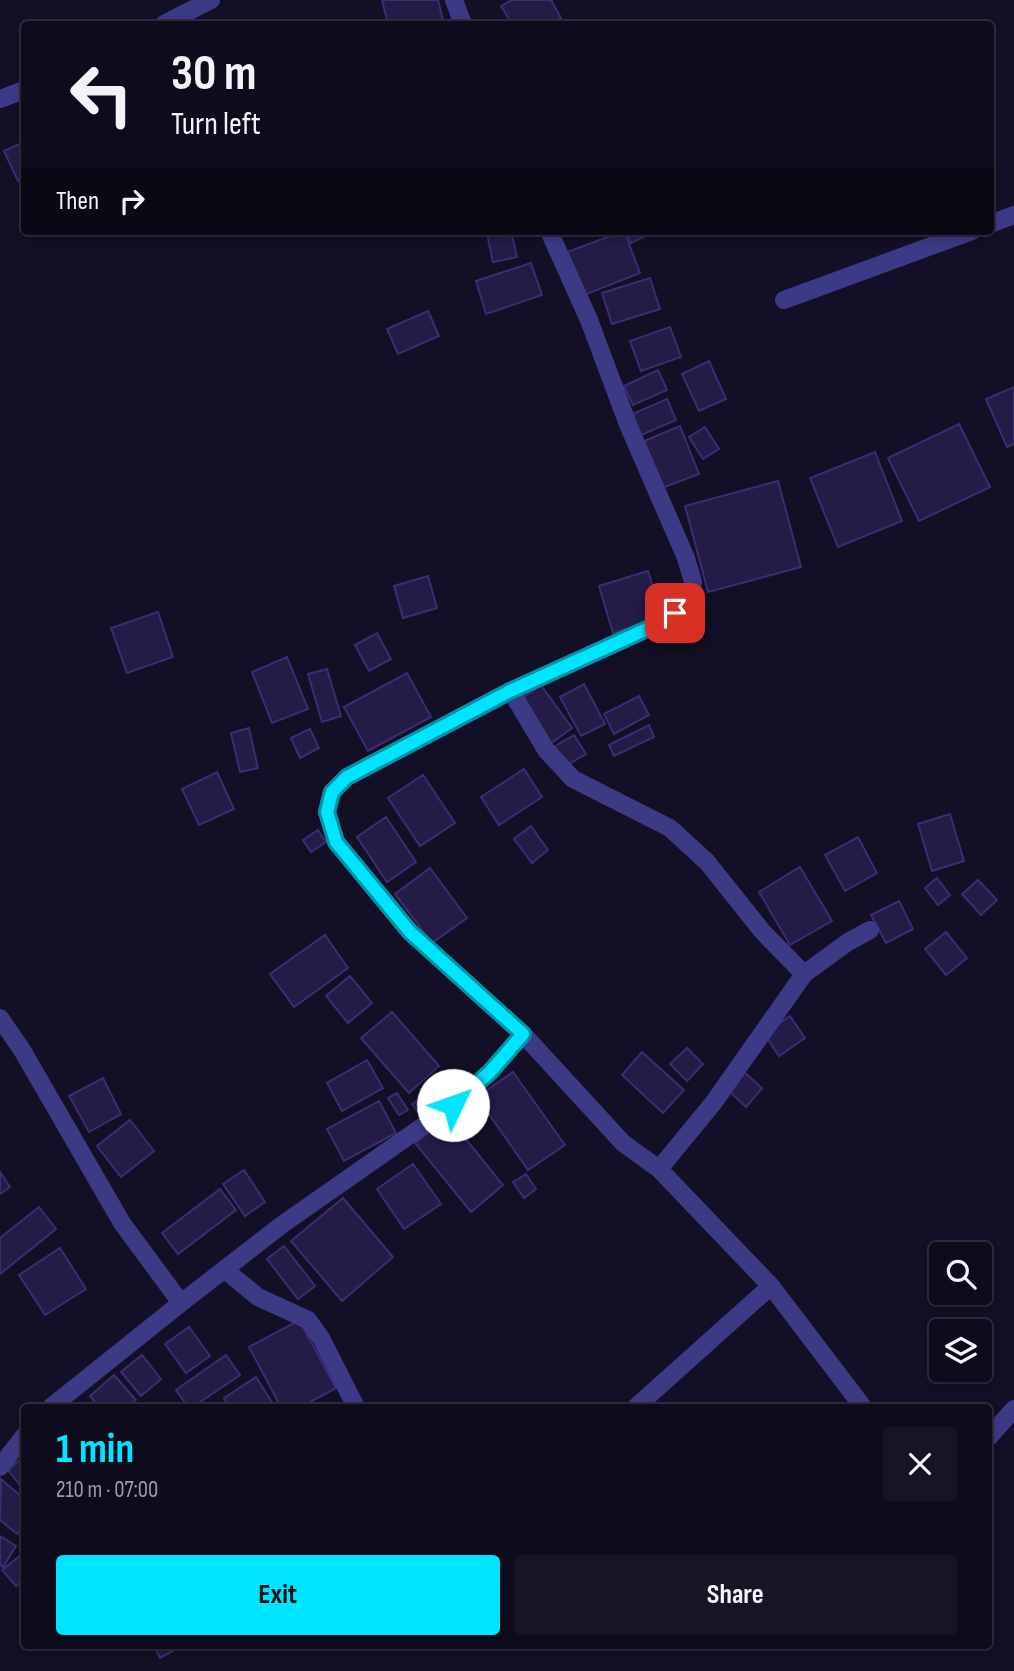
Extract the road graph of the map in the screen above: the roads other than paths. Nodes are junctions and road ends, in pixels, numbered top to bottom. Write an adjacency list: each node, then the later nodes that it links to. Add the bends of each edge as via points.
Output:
1 (211, 0): 3 (street)
2 (454, 0): 4 (street)
3 (170, 21)
4 (462, 21)
5 (21, 91): 6 (street)
6 (0, 99)
7 (1014, 215): 8 (street)
8 (994, 222)
9 (552, 235): 12 (street, via 693,582 690,598 675,613)
10 (961, 235): 11 (street)
11 (784, 300)
12 (510, 691): 14 (street, via 546,750 573,779 670,828 708,862 762,931); 16 (street, via 347,777 332,792 327,812 336,842 410,932)
13 (870, 930): 14 (street)
14 (804, 974): 17 (street, via 698,1124)
15 (0, 1018): 20 (street, via 122,1223)
16 (523, 1034): 17 (street, via 623,1143); 18 (street, via 453,1105)
17 (659, 1169): 19 (street)
18 (225, 1270): 20 (street); 22 (street, via 258,1297 308,1320)
19 (771, 1286): 23 (street); 24 (street)
20 (181, 1303): 21 (street)
21 (55, 1404)
22 (354, 1404)
23 (639, 1404)
24 (861, 1404)
25 (1014, 1409): 26 (street)
26 (992, 1434)
27 (21, 1440): 28 (street)
28 (0, 1467)

